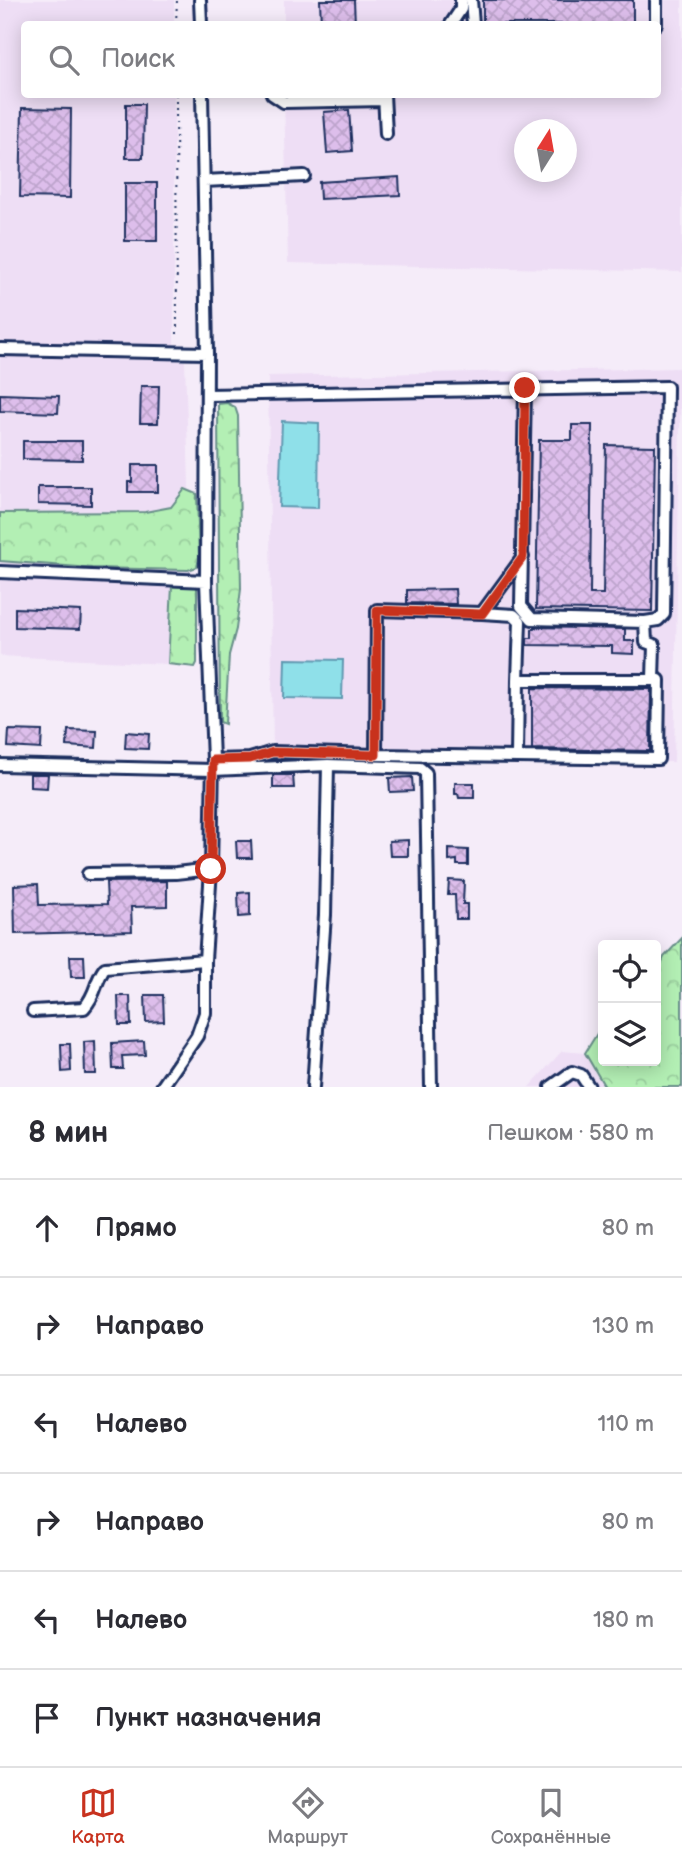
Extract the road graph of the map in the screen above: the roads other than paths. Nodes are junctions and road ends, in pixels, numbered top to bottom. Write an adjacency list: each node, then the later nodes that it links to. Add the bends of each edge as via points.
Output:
1 (201, 0): 5 (street)
2 (461, 0): 6 (street)
3 (471, 0): 7 (street)
4 (656, 0): 8 (street)
5 (201, 21)
6 (453, 21)
7 (473, 21)
8 (656, 21)
9 (202, 98): 15 (street)
10 (274, 98): 11 (street, via 284,102)
11 (364, 98)
12 (384, 98): 13 (street)
13 (386, 134)
14 (304, 176): 15 (street)
15 (204, 181): 17 (street)
16 (0, 349): 17 (street)
17 (207, 353): 19 (street)
18 (525, 388): 19 (street); 20 (street); 24 (street, via 667,387 664,614)
19 (207, 395): 22 (street)
20 (523, 557): 23 (street); 24 (street, via 521,606 532,618)
21 (0, 572): 22 (street)
22 (206, 581): 30 (street)
23 (482, 614): 26 (street, via 514,615 520,621); 27 (street, via 377,610)
24 (645, 622): 25 (street, via 646,642 654,645)
25 (653, 679): 26 (street); 28 (street, via 659,680 658,759)
26 (518, 680): 28 (street)
27 (376, 755): 28 (street); 30 (street, via 273,752)
28 (517, 757)
29 (0, 765): 30 (street)
30 (213, 765): 31 (street); 32 (street)
31 (328, 765): 37 (street, via 325,915); 38 (street, via 420,768 426,773)
32 (211, 869): 33 (street); 34 (street)
33 (88, 874)
34 (205, 960): 35 (street, via 105,968 84,1008); 36 (street, via 205,1013 197,1036)
35 (33, 1011)
36 (162, 1087)
37 (313, 1087)
38 (431, 1087)
39 (551, 1087): 40 (street, via 572,1072 581,1074)
40 (589, 1087)

